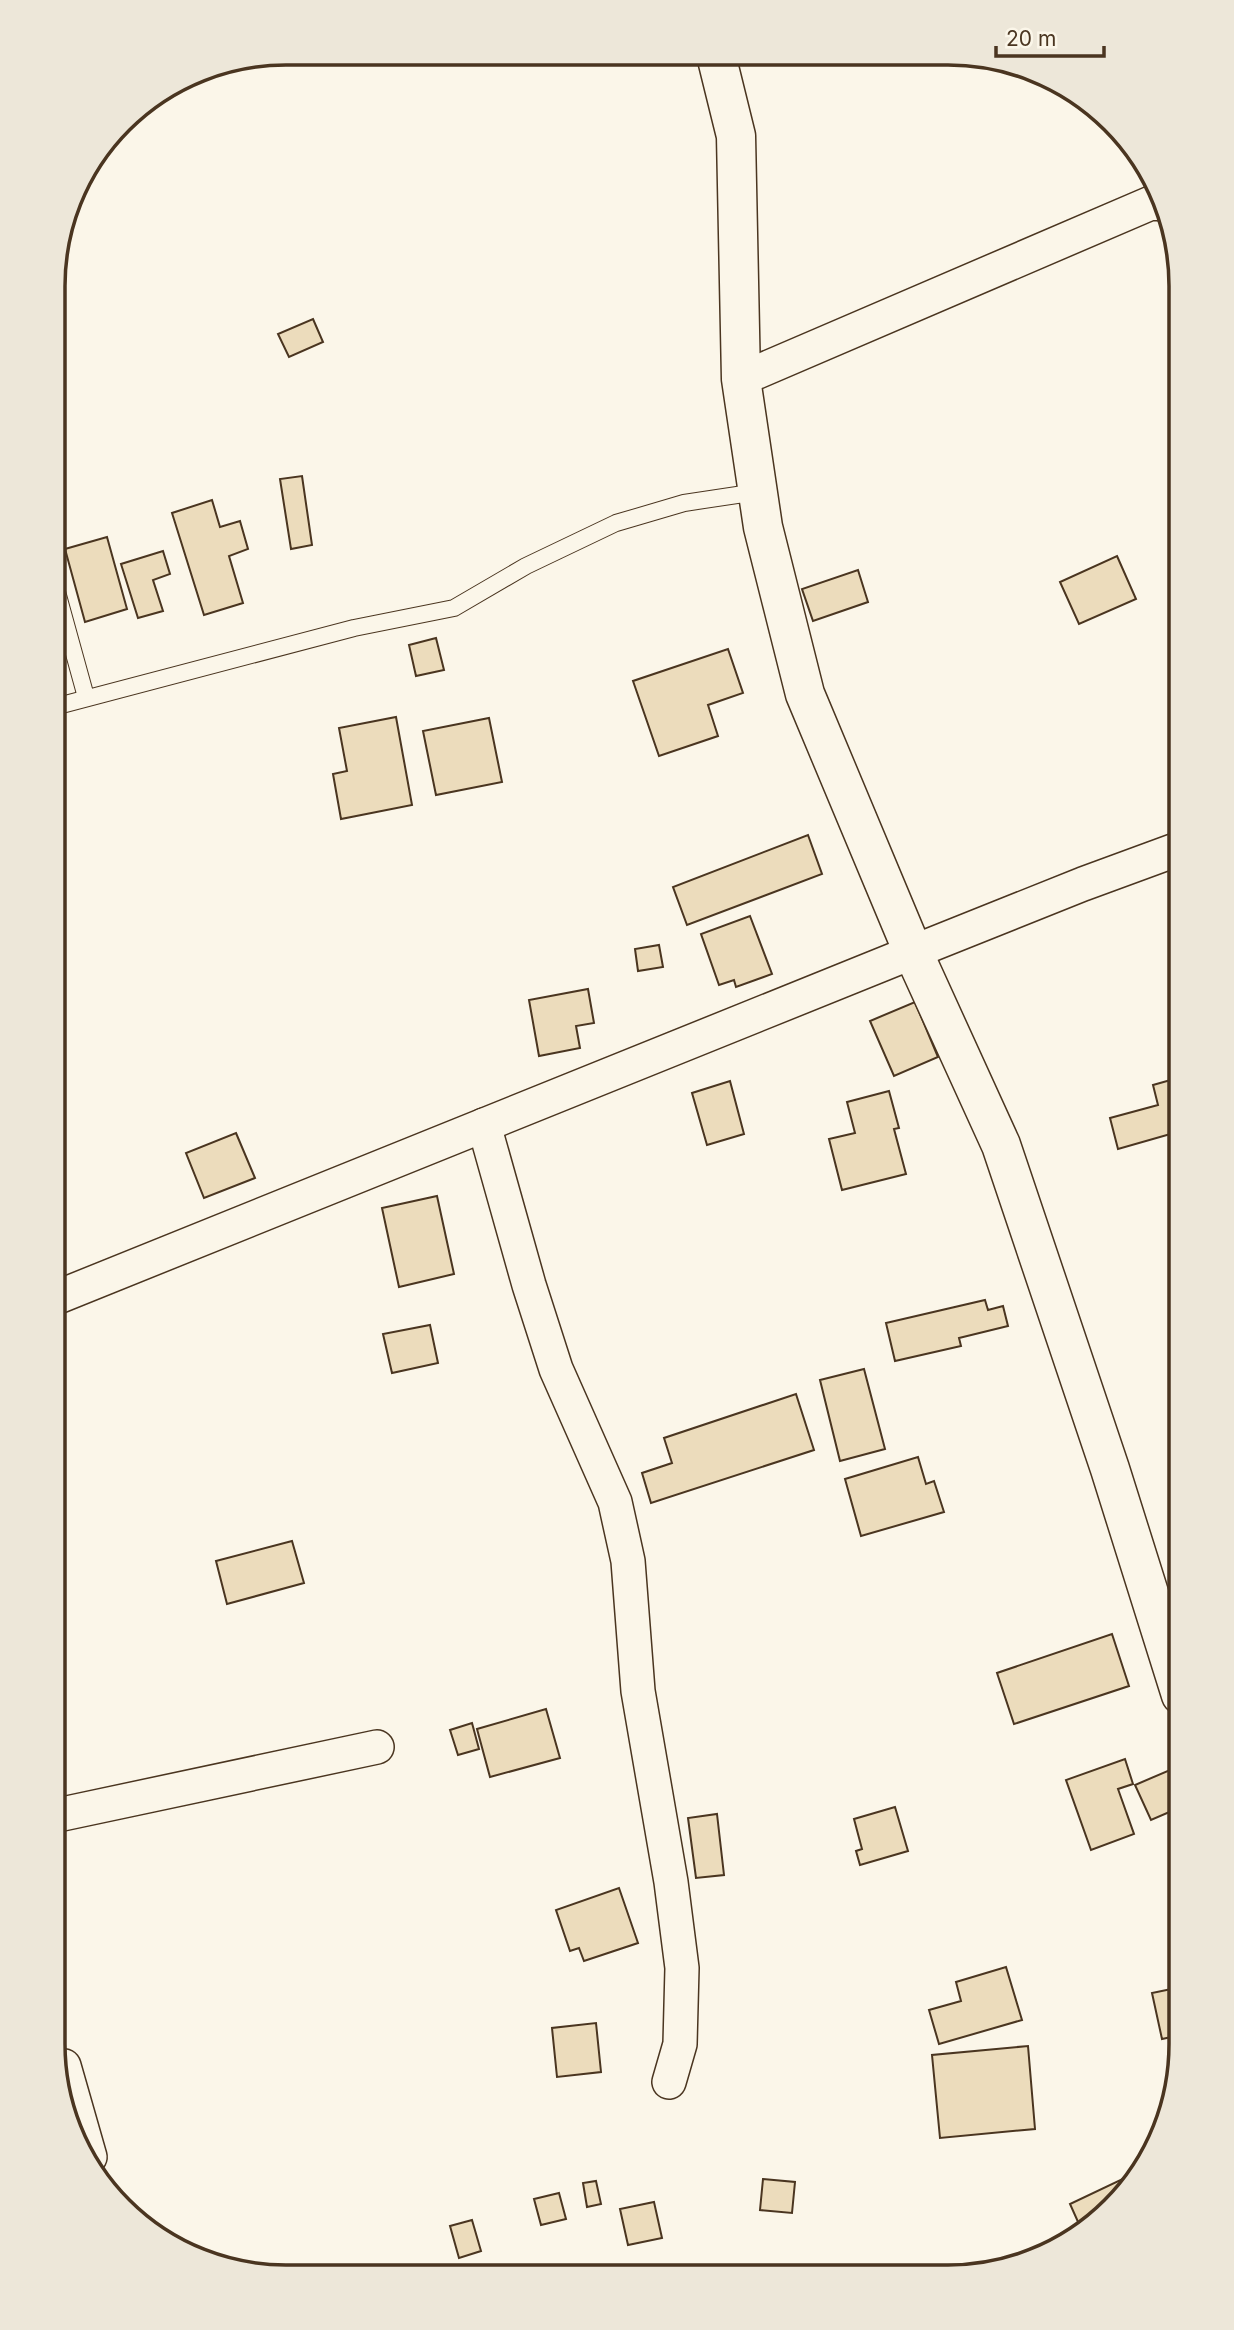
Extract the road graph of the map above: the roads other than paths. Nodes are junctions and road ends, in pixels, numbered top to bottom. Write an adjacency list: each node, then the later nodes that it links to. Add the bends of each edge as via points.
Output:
1 (718, 65): 3 (street, via 736,136)
2 (1153, 204): 3 (street)
3 (741, 379): 4 (street)
4 (757, 492): 6 (lane, via 684,503 616,523 526,566 454,608 354,628); 9 (street, via 805,694)
5 (65, 621): 6 (lane)
6 (86, 698): 7 (lane)
7 (65, 704)
8 (1169, 852): 9 (street)
9 (913, 952): 10 (street); 12 (street, via 1001,1145)
10 (484, 1125): 11 (street); 16 (street, via 552,1357 615,1502 628,1561 638,1691 682,1968 680,2045)
11 (65, 1294)
12 (1169, 1657)
13 (377, 1746): 14 (street)
14 (65, 1813)
15 (68, 2080): 17 (street)
16 (668, 2082)
17 (82, 2128)

